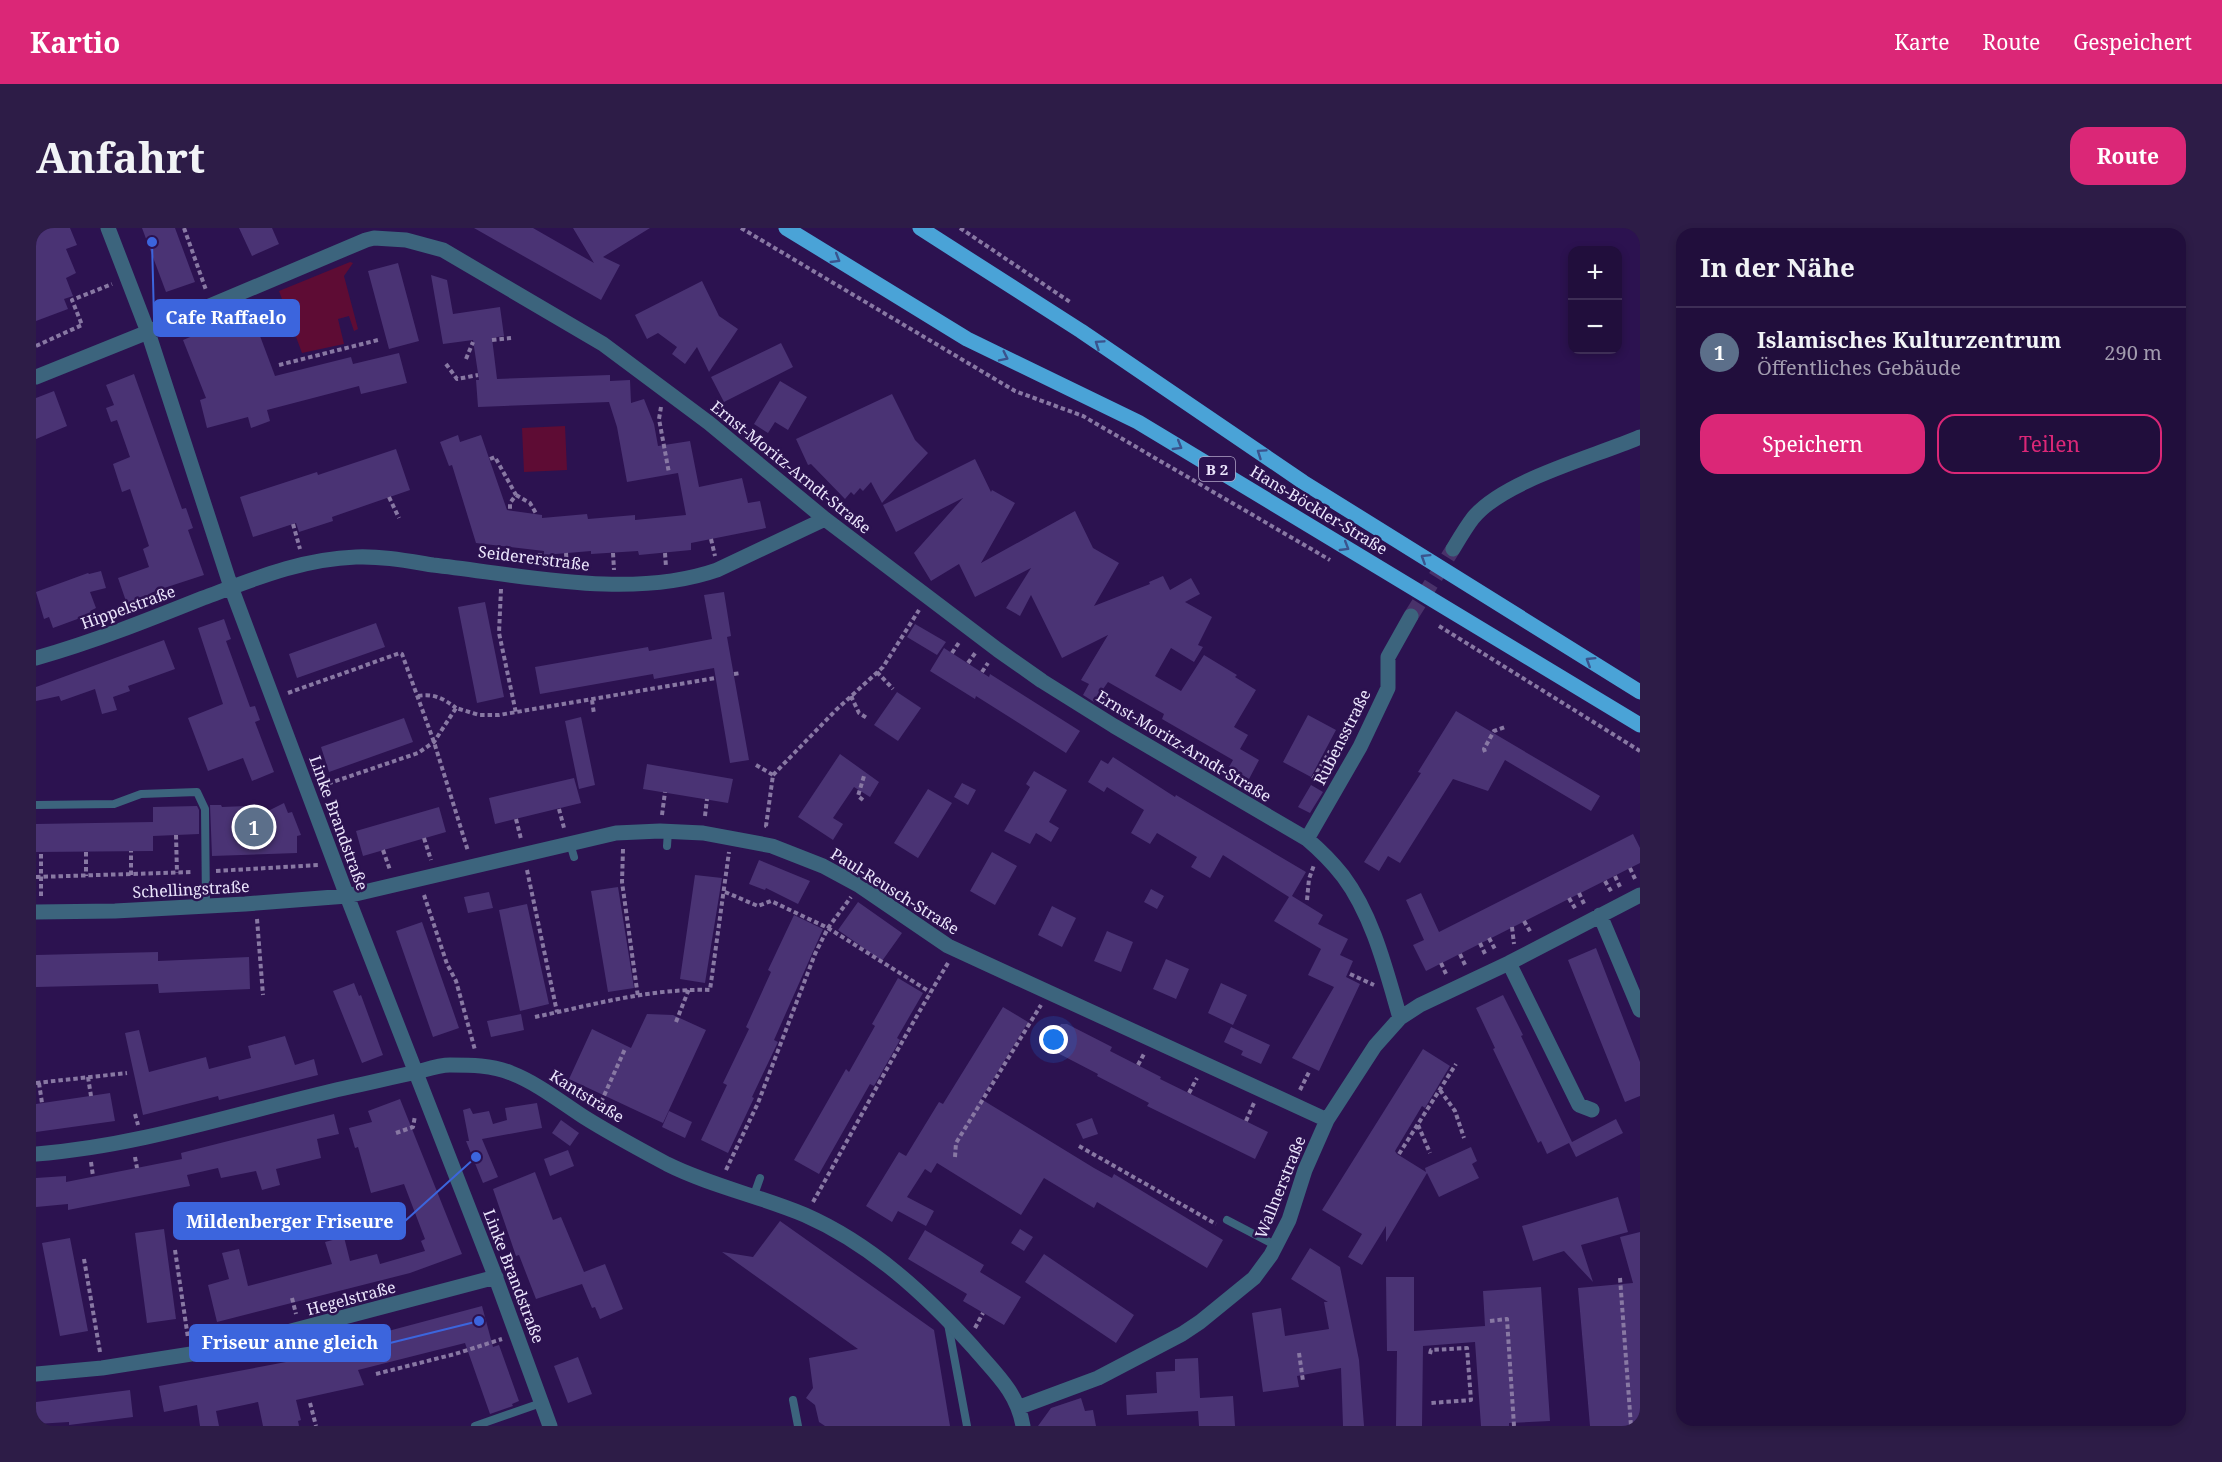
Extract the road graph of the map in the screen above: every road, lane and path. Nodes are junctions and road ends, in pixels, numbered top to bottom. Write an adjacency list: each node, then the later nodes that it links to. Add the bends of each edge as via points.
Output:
1 (108, 228): 7 (street, Linke Brandstraße)
2 (184, 228): 8 (path)
3 (741, 228): 33 (path, via 1015,392 1083,416)
4 (786, 228): 55 (main road, Hans-Böckler-Straße / B 2, one-way to 55, via 967,339 1138,422)
5 (920, 228): 46 (main road, Hans-Böckler-Straße / B 2, one-way to 5, via 1303,482)
6 (960, 228): 9 (path)
7 (127, 278): 10 (street, Linke Brandstraße); 15 (path, via 72,300 81,325)
8 (212, 305): 10 (street, Ernst-Moritz-Arndt-Straße); 30 (street, Ernst-Moritz-Arndt-Straße, via 374,238 406,240 443,250 603,344 709,423)
9 (1077, 307)
10 (148, 333): 20 (street, Ernst-Moritz-Arndt-Straße); 36 (street, Linke Brandstraße)
11 (511, 338): 13 (path)
12 (378, 340): 18 (path)
13 (492, 340)
14 (473, 342): 16 (path)
15 (36, 346)
16 (466, 359)
17 (446, 364): 19 (path, via 457,379)
18 (279, 366)
19 (478, 375)
20 (36, 377)
21 (662, 402): 24 (path, via 658,418)
22 (1640, 437): 32 (street, via 1500,495 1474,517)
23 (490, 459): 25 (path, via 495,457)
24 (669, 474)
25 (516, 495): 27 (path); 28 (path, via 530,504)
26 (389, 497): 29 (path)
27 (510, 511)
28 (537, 515)
29 (399, 518)
30 (825, 519): 35 (street, Seidererstraße, via 727,567 700,576 636,584 596,584); 37 (street, Ernst-Moritz-Arndt-Straße)
31 (292, 524): 34 (path)
32 (1453, 549)
33 (1336, 563)
34 (304, 564): 35 (street, Seidererstraße, via 357,557); 36 (street, Seidererstraße)
35 (503, 573): 52 (path, via 499,633)
36 (231, 587): 40 (street, Hippelstraße, via 111,634); 49 (street, Linke Brandstraße)
37 (927, 597): 41 (path); 75 (street, Ernst-Moritz-Arndt-Straße, via 1042,681)
38 (1411, 616): 75 (street, Rubensstraße, via 1388,657 1388,688 1360,747)
39 (1436, 624): 59 (path)
40 (36, 658)
41 (877, 672): 45 (path); 48 (path)
42 (741, 673): 43 (path)
43 (734, 674)
44 (715, 678): 50 (path)
45 (893, 689)
46 (1640, 692)
47 (418, 696): 49 (path, via 400,653); 51 (path, via 438,696); 57 (path)
48 (851, 696): 54 (path, via 859,713); 62 (path)
49 (273, 698): 65 (street, Linke Brandstraße)
50 (592, 700): 52 (path); 53 (path)
51 (456, 708): 52 (path, via 479,715); 57 (path)
52 (516, 713)
53 (594, 714)
54 (867, 718)
55 (1640, 726)
56 (1505, 727): 60 (path, via 1494,731)
57 (434, 742): 65 (path, via 418,753); 82 (path)
58 (1330, 751): 64 (path)
59 (1640, 751)
60 (1485, 752)
61 (756, 765): 62 (path)
62 (773, 775): 69 (path, via 766,826)
63 (864, 776): 67 (path, via 858,796)
64 (1313, 779)
65 (308, 790): 81 (street, Linke Brandstraße)
66 (665, 792): 72 (path)
67 (863, 800)
68 (36, 805): 83 (lane, via 114,804 141,794 196,792 205,809)
69 (777, 831)
70 (624, 832): 72 (street, Paul-Reusch-Straße); 79 (street, Paul-Reusch-Straße, via 572,850); 106 (path, via 622,882)
71 (176, 835): 84 (path)
72 (665, 836): 74 (street, Paul-Reusch-Straße, via 703,833)
73 (424, 838): 85 (path)
74 (731, 838): 90 (street, Paul-Reusch-Straße, via 772,846); 91 (path)
75 (1307, 839): 80 (street, Ernst-Moritz-Arndt-Straße)
76 (131, 851): 86 (path)
77 (41, 852): 88 (path)
78 (86, 852): 87 (path)
79 (524, 854): 82 (street, Paul-Reusch-Straße); 108 (path)
80 (1325, 855): 94 (path, via 1314,865); 110 (street, Ernst-Moritz-Arndt-Straße, via 1357,898)
81 (335, 864): 83 (path); 93 (street, Linke Brandstraße)
82 (473, 866): 85 (street, Paul-Reusch-Straße)
83 (206, 872): 84 (path); 96 (lane)
84 (177, 873): 86 (path)
85 (436, 874): 89 (street, Paul-Reusch-Straße)
86 (131, 875): 87 (path)
87 (86, 876): 88 (path)
88 (39, 877): 97 (path)
89 (418, 879): 93 (street, Paul-Reusch-Straße); 114 (path, via 456,981)
90 (860, 886): 99 (path); 100 (street, Paul-Reusch-Straße)
91 (725, 892): 99 (path, via 758,906 771,901); 102 (path, via 710,990)
92 (1640, 895): 98 (street, Wallnerstraße)
93 (347, 896): 95 (street, Schellingstraße); 115 (street, Linke Brandstraße)
94 (1307, 900)
95 (255, 903): 96 (street, Schellingstraße); 105 (path)
96 (206, 906): 97 (street, Schellingstraße)
97 (38, 912)
98 (1600, 915): 101 (street, Wallnerstraße); 107 (street)
99 (828, 928): 103 (path); 135 (path)
100 (956, 949): 103 (path); 104 (street, Paul-Reusch-Straße)
101 (1509, 963): 110 (street, Wallnerstraße); 123 (street, via 1579,1105)
102 (689, 989): 106 (path); 111 (path)
103 (930, 992): 137 (path)
104 (1049, 992): 124 (street, Paul-Reusch-Straße); 133 (path, via 956,1143)
105 (263, 995)
106 (638, 997): 108 (path)
107 (1640, 1010)
108 (557, 1012): 109 (path)
109 (535, 1017)
110 (1400, 1018): 124 (street, Wallnerstraße, via 1375,1047)
111 (676, 1022)
112 (625, 1049): 125 (path)
113 (1456, 1064): 119 (path)
114 (479, 1065): 115 (street, Kantstraße, via 446,1065); 125 (street, Kantstraße, via 510,1072)
115 (415, 1072): 122 (street, Linke Brandstraße); 131 (street, Kantstraße, via 126,1142)
116 (128, 1073): 117 (path)
117 (88, 1077): 118 (path); 120 (path)
118 (38, 1083): 121 (path)
119 (1440, 1090): 126 (path); 128 (path, via 1455,1112)
120 (91, 1096)
121 (42, 1103)
122 (430, 1108): 127 (path, via 415,1115 413,1127); 142 (street, Linke Brandstraße)
123 (1592, 1110)
124 (1327, 1120): 139 (street, Wallnerstraße)
125 (592, 1122): 135 (street, Kantstraße, via 676,1168)
126 (1418, 1125): 130 (path); 132 (path)
127 (396, 1133)
128 (1464, 1138)
129 (1079, 1146): 138 (path)
130 (1430, 1153)
131 (36, 1154)
132 (1400, 1154)
133 (955, 1157)
134 (760, 1178): 136 (lane)
135 (720, 1185): 136 (street, Kantstraße)
136 (754, 1196): 137 (street, Kantstraße)
137 (805, 1215): 144 (street, Kantstraße, via 840,1232 884,1263)
138 (1224, 1223): 139 (lane)
139 (1276, 1246): 158 (street, Wallnerstraße, via 1254,1278 1182,1334 1098,1378)
140 (175, 1250): 148 (path)
141 (84, 1258): 150 (path)
142 (496, 1277): 146 (street, Linke Brandstraße); 148 (street, Hegelstraße, via 300,1330)
143 (1620, 1278): 166 (path)
144 (948, 1321): 158 (street, Kantstraße, via 1007,1386); 163 (lane)
145 (1490, 1321): 165 (path, via 1507,1320)
146 (517, 1334): 152 (path); 157 (street, Linke Brandstraße)
147 (1299, 1353): 153 (path)
148 (190, 1354): 150 (street, Hegelstraße)
149 (1430, 1354): 156 (path, via 1431,1350 1467,1348 1471,1400)
150 (102, 1368): 151 (street, Hegelstraße)
151 (36, 1374)
152 (376, 1374)
153 (1303, 1381)
154 (793, 1400): 162 (lane)
155 (310, 1402): 159 (path)
156 (1431, 1402)
157 (541, 1403): 160 (lane); 161 (street, Linke Brandstraße)
158 (1020, 1407): 164 (street, Kantstraße)
159 (316, 1426)
160 (475, 1426)
161 (549, 1426)
162 (798, 1426)
163 (967, 1426)
164 (1023, 1426)
165 (1514, 1426)
166 (1631, 1426)

